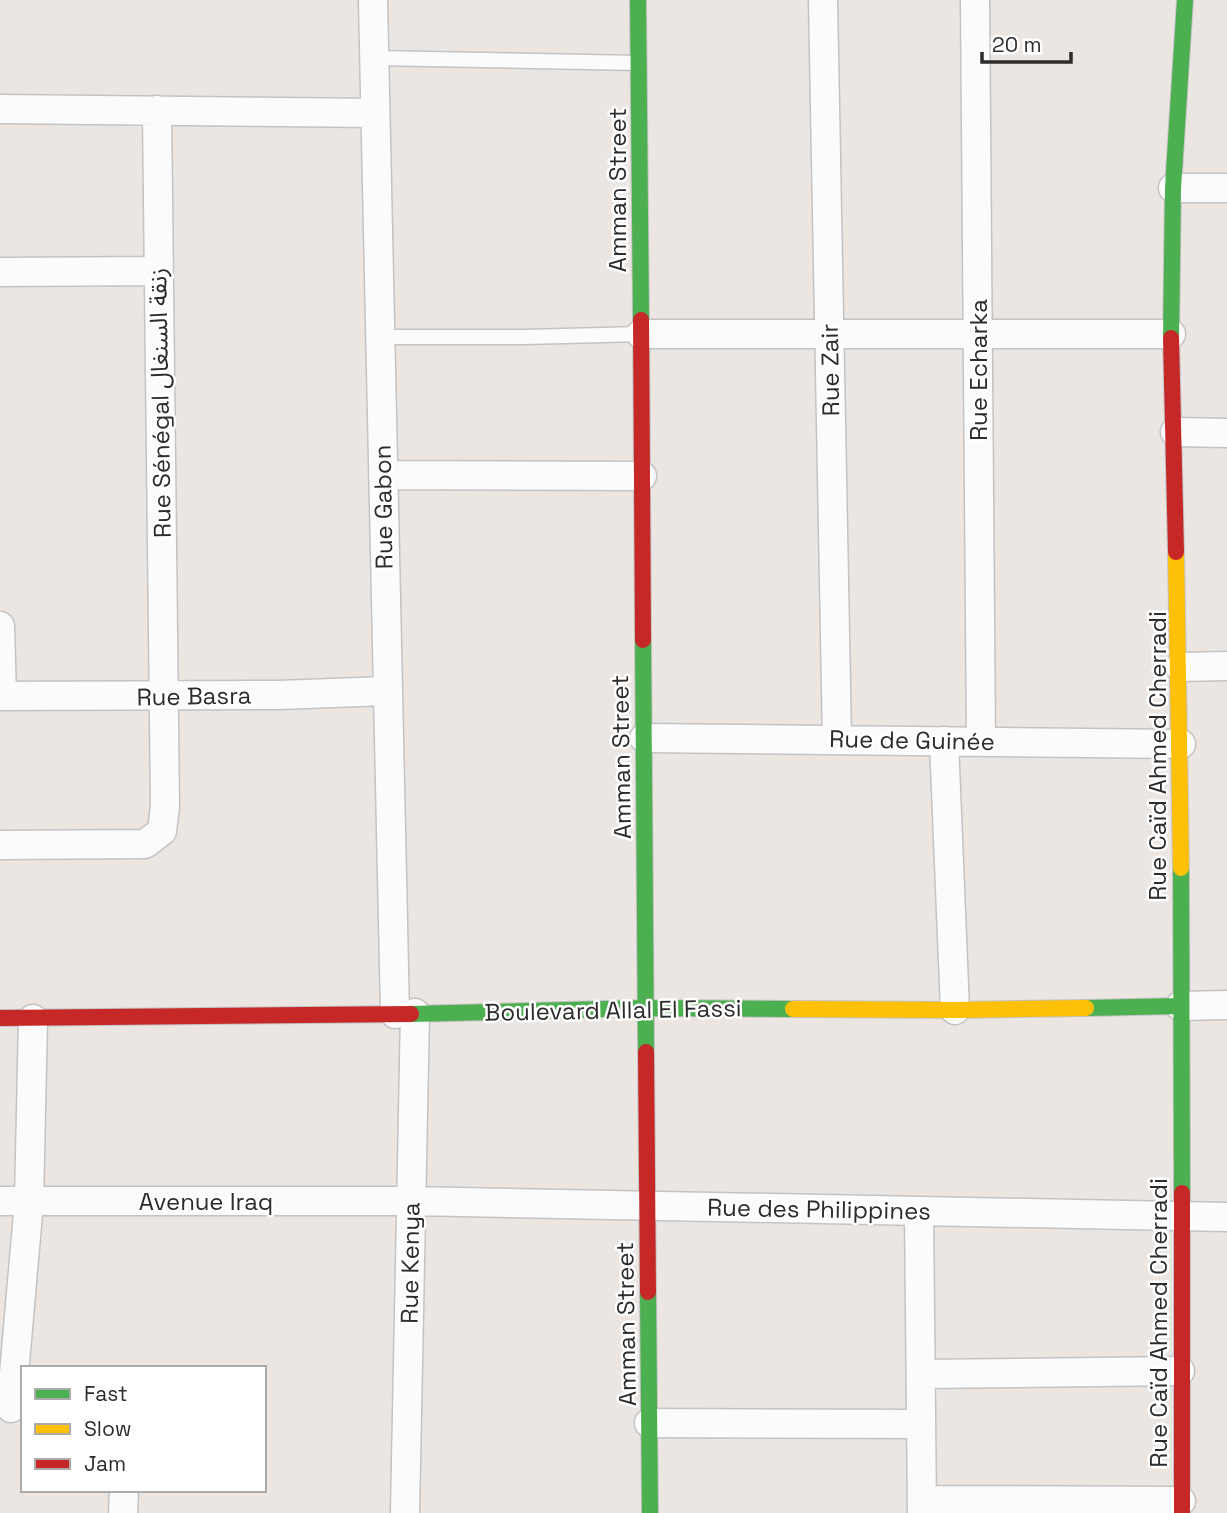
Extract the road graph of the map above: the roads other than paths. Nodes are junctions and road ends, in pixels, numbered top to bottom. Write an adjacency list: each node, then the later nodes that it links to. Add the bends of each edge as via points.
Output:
1 (373, 0): 6 (street, Rue Gabon)
2 (638, 0): 7 (street, Amman Street)
3 (824, 0): 16 (street, Rue Zair)
4 (975, 0): 17 (street, Rue Echarka)
5 (1185, 0): 11 (street, Rue Caïd Ahmed Cherradi)
6 (374, 58): 7 (lane); 10 (street, Rue Gabon)
7 (639, 63): 15 (street, Amman Street)
8 (0, 109): 9 (street)
9 (157, 110): 10 (street); 13 (street, Rue Sénégal زنقة السنغال)
10 (375, 113): 19 (street, Rue Gabon)
11 (1173, 188): 12 (street); 18 (street, Rue Caïd Ahmed Cherradi)
12 (1227, 188)
13 (159, 271): 14 (street); 29 (street, Rue Sénégal زنقة السنغال)
14 (0, 272)
15 (640, 334): 16 (street); 19 (lane); 23 (street, Amman Street)
16 (829, 334): 17 (street); 31 (street, Rue Zair)
17 (978, 334): 18 (street); 33 (street, Rue Echarka)
18 (1171, 334): 20 (street, Rue Caïd Ahmed Cherradi)
19 (380, 337): 22 (street, Rue Gabon)
20 (1175, 432): 21 (street); 26 (street, Rue Caïd Ahmed Cherradi)
21 (1227, 433)
22 (383, 475): 23 (street); 27 (street, Rue Gabon)
23 (642, 476): 30 (street, Amman Street)
24 (0, 626): 28 (street)
25 (1227, 666): 26 (street)
26 (1180, 667): 34 (street, Rue Caïd Ahmed Cherradi)
27 (387, 691): 29 (street, Rue Basra); 40 (street, Rue Gabon)
28 (1, 696): 29 (street, Rue Basra)
29 (164, 696): 35 (street, Rue Sénégal زنقة السنغال, via 162,831 145,844)
30 (644, 738): 31 (street, Rue de Guinée); 38 (street, Amman Street)
31 (836, 740): 32 (street, Rue de Guinée)
32 (944, 741): 33 (street, Rue de Guinée); 39 (street)
33 (981, 741): 34 (street, Rue de Guinée)
34 (1181, 744): 37 (street, Rue Caïd Ahmed Cherradi)
35 (0, 845)
36 (1227, 1005): 37 (street, Boulevard Allal El Fassi)
37 (1180, 1006): 39 (street, Boulevard Allal El Fassi); 48 (street, Rue Caïd Ahmed Cherradi)
38 (646, 1008): 39 (street, Boulevard Allal El Fassi); 40 (street, Boulevard Allal El Fassi); 46 (street, Amman Street)
39 (955, 1010)
40 (405, 1014): 42 (street, Boulevard Allal El Fassi); 44 (street, Rue Kenya)
41 (0, 1018): 42 (street, Boulevard Allal El Fassi)
42 (33, 1018): 45 (street)
43 (0, 1201): 45 (street, Avenue Iraq)
44 (412, 1201): 45 (street, Avenue Iraq); 46 (street, Rue des Philippines); 59 (street, Rue Kenya)
45 (29, 1202): 52 (street)
46 (647, 1206): 47 (street, Rue des Philippines); 53 (street, Amman Street)
47 (919, 1211): 48 (street, Rue des Philippines); 51 (street)
48 (1180, 1216): 49 (street, Rue des Philippines); 50 (street, Rue Caïd Ahmed Cherradi)
49 (1227, 1217)
50 (1180, 1371): 51 (street); 57 (street, Rue Caïd Ahmed Cherradi)
51 (921, 1374): 54 (street)
52 (11, 1408)
53 (649, 1423): 54 (street); 60 (street, Amman Street)
54 (921, 1424): 56 (street)
55 (124, 1492): 58 (street)
56 (922, 1507): 57 (street)
57 (1182, 1507)
58 (123, 1513)
59 (405, 1513)
60 (650, 1513)

